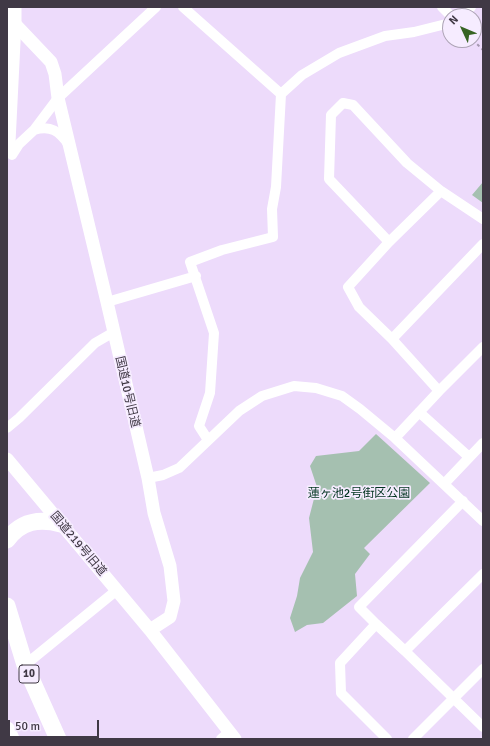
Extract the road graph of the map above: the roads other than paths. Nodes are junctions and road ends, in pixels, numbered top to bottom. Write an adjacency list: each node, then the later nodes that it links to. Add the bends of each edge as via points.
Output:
1 (156, 7): 6 (street)
2 (183, 7): 5 (street)
3 (13, 14): 6 (street, 国道10号旧道, via 51,62); 8 (highway)
4 (442, 25): 5 (street, via 385,36 339,53 302,75)
5 (281, 94): 15 (street, via 276,187 272,209 273,237 222,250 190,262)
6 (58, 98): 7 (street); 9 (street, 国道10号旧道)
7 (34, 130): 9 (street, via 53,130 60,134); 10 (street, via 19,144 12,155)
8 (7, 142)
9 (71, 148): 16 (street, 国道10号旧道)
10 (7, 150)
11 (441, 191): 12 (street); 13 (street); 13 (street, via 407,163 353,105 343,103 332,115 329,179)
12 (483, 219)
13 (389, 242): 18 (street, via 348,287 359,307)
14 (483, 244): 18 (street)
15 (196, 276): 16 (street); 24 (street, via 214,333 210,393 199,426)
16 (107, 302): 17 (street, 国道10号旧道)
17 (114, 332): 22 (street, via 95,343); 28 (street, 国道10号旧道)
18 (392, 339): 20 (street)
19 (483, 347): 20 (street)
20 (439, 391): 21 (street)
21 (419, 412): 23 (street); 26 (street)
22 (7, 428)
23 (395, 438): 24 (street, via 342,396 316,388 294,386 262,396 239,411); 29 (street)
24 (208, 440): 28 (street, via 179,468)
25 (483, 443): 26 (street)
26 (469, 457): 29 (street)
27 (7, 459): 32 (street, 国道219号旧道)
28 (148, 478): 38 (street, 国道10号旧道, via 154,513 170,566 174,601 170,617)
29 (444, 484): 30 (street)
30 (462, 501): 31 (street); 37 (street, via 360,607)
31 (483, 521)
32 (61, 524): 33 (highway, via 48,520 35,521 22,526); 35 (street, 国道219号旧道)
33 (7, 540)
34 (483, 574): 39 (street)
35 (117, 590): 38 (street, 国道219号旧道); 40 (street)
36 (7, 606): 40 (highway, 10)
37 (376, 624): 39 (street); 48 (street, via 340,663 341,693)
38 (150, 630): 45 (street, via 219,717)
39 (406, 651): 42 (street)
40 (25, 665): 47 (highway, 10)
41 (483, 668): 42 (street)
42 (454, 698): 43 (street); 49 (street)
43 (483, 727)
44 (7, 730): 46 (highway)
45 (228, 737)
46 (11, 739)
47 (58, 739)
48 (387, 739)
49 (413, 739)

